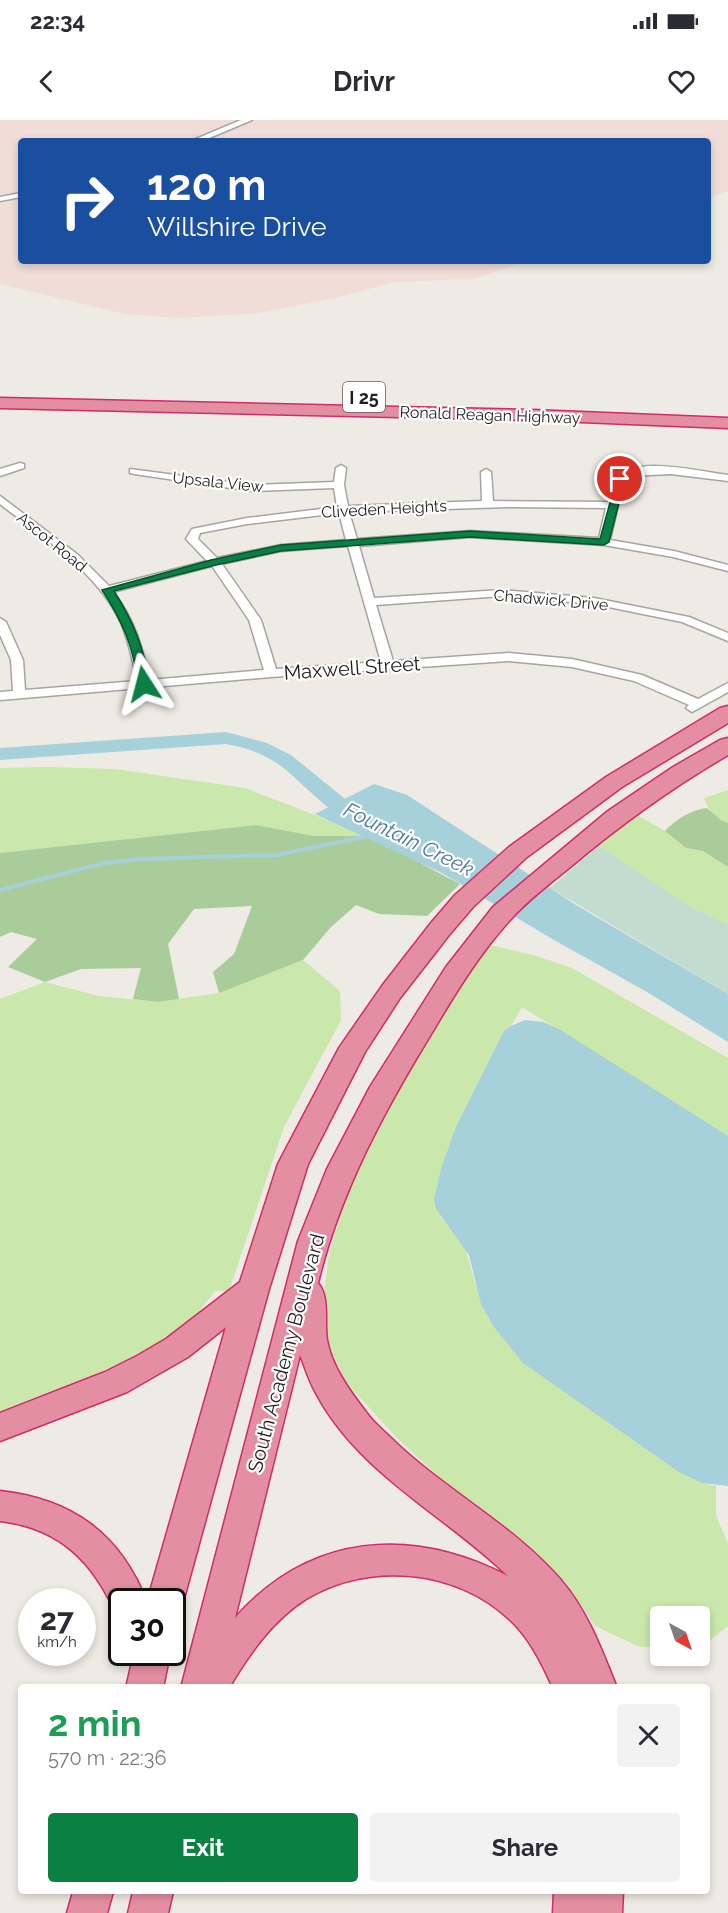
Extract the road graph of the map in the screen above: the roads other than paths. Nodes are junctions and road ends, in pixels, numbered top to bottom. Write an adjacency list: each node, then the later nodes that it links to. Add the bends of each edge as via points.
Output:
1 (248, 120): 2 (street)
2 (203, 138)
3 (18, 196): 4 (street)
4 (0, 199)
5 (0, 389): 7 (highway, Ronald Reagan Highway / I 25)
6 (0, 403): 8 (highway, Ronald Reagan Highway / I 25)
7 (728, 409)
8 (473, 415): 9 (highway, Ronald Reagan Highway / I 25); 10 (highway)
9 (728, 423)
10 (728, 438)
11 (20, 466): 15 (street)
12 (341, 468): 17 (street)
13 (134, 471): 17 (street, Upsala View, via 251,488)
14 (486, 472): 19 (street)
15 (0, 473)
16 (728, 478): 20 (street, via 644,469 629,472 620,479)
17 (339, 485): 21 (street)
18 (0, 500): 26 (street, Ascot Road, via 80,562)
19 (488, 504): 20 (street, Cliveden Heights); 21 (street, Cliveden Heights)
20 (614, 506): 23 (street)
21 (343, 509): 22 (street); 24 (street, Cliveden Heights, via 243,520 196,531 192,539)
22 (354, 542): 23 (street, via 470,534); 24 (street, via 281,548); 27 (street)
23 (604, 542): 25 (street)
24 (215, 562): 26 (street); 31 (street, via 255,620)
25 (728, 567)
26 (108, 590): 32 (street, Ascot Road, via 126,618 140,657)
27 (369, 602): 29 (street, Chadwick Drive, via 502,593 594,601 685,619); 30 (street)
28 (0, 622): 34 (street, via 17,660)
29 (728, 637)
30 (388, 665): 31 (street, Maxwell Street); 33 (street, Maxwell Street, via 509,657 572,663 638,678 693,707)
31 (270, 673): 32 (street, Maxwell Street)
32 (144, 684): 34 (street, Maxwell Street)
33 (728, 687)
34 (19, 695): 35 (street, Maxwell Street)
35 (0, 696)
36 (728, 713): 39 (highway, via 656,755 549,827 464,901 440,930 352,1048 293,1164)
37 (728, 745): 38 (highway, South Academy Boulevard, via 616,816 502,913 434,1005 384,1087 342,1169)
38 (313, 1241): 44 (highway, South Academy Boulevard); 47 (highway, via 306,1310 316,1356 345,1412 388,1458 514,1557 546,1590 566,1617)
39 (253, 1289): 40 (highway, via 177,1348 148,1365 116,1382); 43 (highway)
40 (0, 1427)
41 (0, 1506): 42 (highway, via 12,1506 50,1519 86,1539 109,1561)
42 (122, 1588)
43 (169, 1588)
44 (201, 1684)
45 (212, 1684): 46 (highway, via 241,1637 263,1612 294,1587 330,1570 393,1559 463,1570 497,1587 523,1608 542,1632)
46 (570, 1684)
47 (597, 1684)
48 (574, 1894): 50 (highway)
49 (603, 1894): 51 (highway)
50 (573, 1913)
51 (602, 1913)

